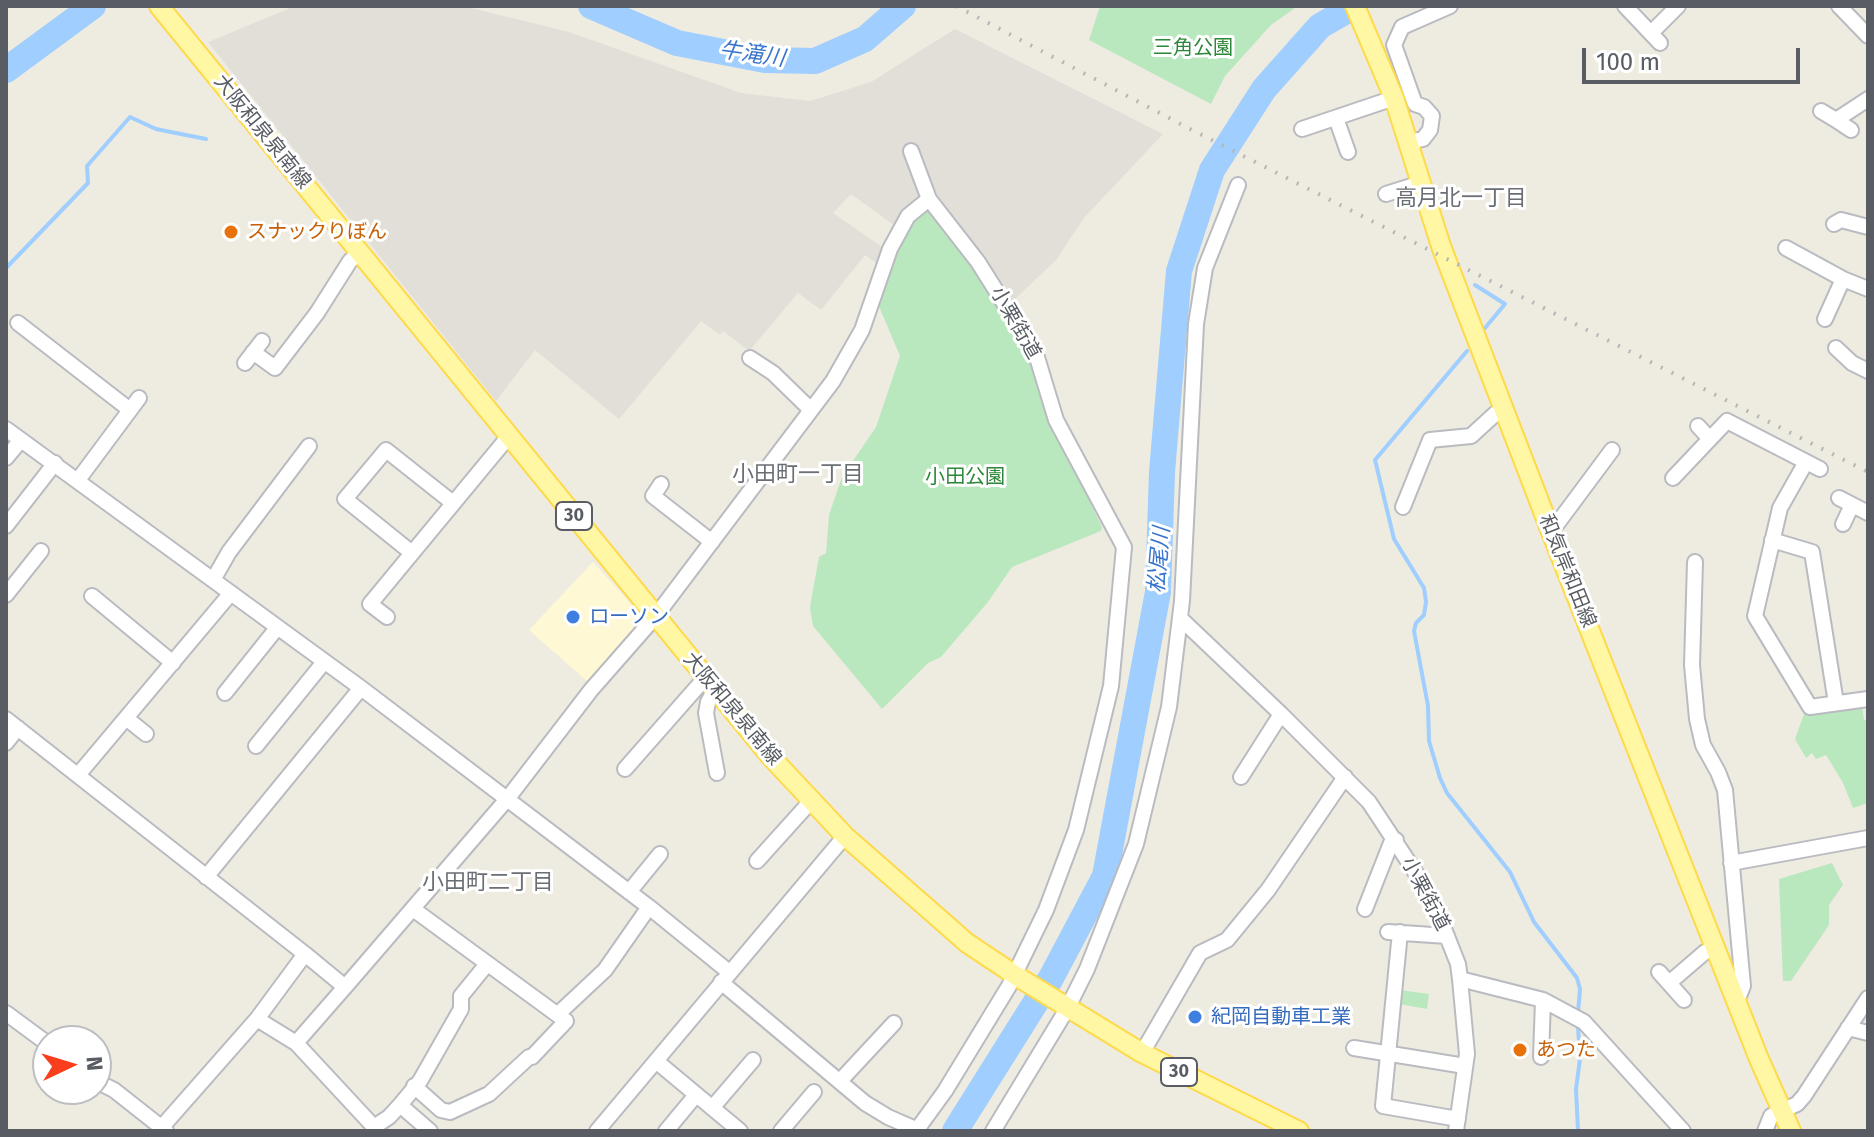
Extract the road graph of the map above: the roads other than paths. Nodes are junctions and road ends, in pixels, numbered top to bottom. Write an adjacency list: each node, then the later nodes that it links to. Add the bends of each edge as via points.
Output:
1 (1355, 6): 8 (main road, 和気岸和田線)
2 (1450, 6): 15 (street, via 1402,27 1394,45 1415,104 1432,116 1423,139)
3 (1625, 6): 4 (street, via 1656,38)
4 (1678, 6)
5 (1839, 6): 7 (street)
6 (164, 12): 25 (main road, 大阪和泉泉南線 / 30)
7 (1868, 36)
8 (1394, 98): 11 (street); 15 (main road, 和気岸和田線)
9 (1868, 99): 12 (street)
10 (1821, 111): 12 (street)
11 (1336, 118): 13 (street); 17 (street)
12 (1836, 120): 14 (street)
13 (1302, 129)
14 (1851, 130)
15 (1409, 142): 18 (main road, 和気岸和田線)
16 (911, 151): 21 (street, 小栗街道)
17 (1348, 152)
18 (1421, 183): 20 (street); 41 (main road, 和気岸和田線)
19 (1238, 185): 73 (street, via 1205,268 1196,324)
20 (1386, 194)
21 (929, 199): 40 (street, via 908,216 890,249 862,330); 112 (street, 小栗街道, via 978,262 1036,354 1056,420 1124,547 1111,686 1076,830)
22 (1834, 224): 23 (street, via 1841,220)
23 (1868, 227)
24 (1786, 248): 26 (street)
25 (359, 253): 33 (street, via 322,317 275,368); 44 (main road, 大阪和泉泉南線 / 30)
26 (1843, 279): 27 (street); 28 (street)
27 (1868, 289)
28 (1825, 319)
29 (18, 323): 31 (street)
30 (43, 323): 31 (street)
31 (34, 336): 37 (street)
32 (1836, 348): 36 (street)
33 (253, 352)
34 (750, 358): 40 (street)
35 (95, 363): 37 (street)
36 (1868, 371)
37 (86, 376): 39 (street)
38 (139, 398): 39 (street)
39 (130, 410): 54 (street)
40 (811, 410): 63 (street)
41 (1504, 410): 47 (street, via 1471,436); 61 (main road, 和気岸和田線)
42 (1698, 426): 45 (street)
43 (6, 429): 46 (street)
44 (509, 436): 57 (street); 72 (main road, 大阪和泉泉南線 / 30)
45 (1710, 439): 53 (street); 62 (street, via 1727,421 1813,466 1780,508)
46 (21, 440): 51 (street); 52 (street)
47 (1430, 440): 48 (street); 56 (street)
48 (1415, 445)
49 (309, 446): 67 (street)
50 (1612, 450): 61 (street, via 1601,477)
51 (6, 458)
52 (55, 463): 54 (street); 60 (street)
53 (1673, 478)
54 (78, 480): 67 (street)
55 (661, 484): 63 (street, via 653,496)
56 (1411, 501)
57 (453, 503): 65 (street); 65 (street, via 386,450 345,499)
58 (1868, 513): 59 (street, via 1846,502)
59 (1843, 524)
60 (6, 526)
61 (1551, 532): 109 (main road, 和気岸和田線)
62 (1772, 540): 81 (street, via 1812,552); 81 (street, via 1755,616 1810,707)
63 (712, 542): 72 (street)
64 (41, 551): 69 (street, via 19,566)
65 (412, 553): 71 (street, via 370,604)
66 (1695, 562): 102 (street, via 1692,665 1697,719 1725,790)
67 (213, 580): 68 (street)
68 (231, 593): 74 (street); 76 (street)
69 (6, 595)
70 (92, 596): 76 (street, via 122,611)
71 (387, 617)
72 (655, 617): 77 (main road, 大阪和泉泉南線 / 30); 95 (street)
73 (1180, 618): 83 (street, 小栗街道); 120 (street, via 1169,707 1136,844 1087,969)
74 (277, 628): 75 (street); 79 (street)
75 (324, 662): 78 (street); 85 (street)
76 (173, 663): 84 (street)
77 (711, 683): 90 (street, via 645,734); 91 (street, via 706,713); 96 (main road, 大阪和泉泉南線 / 30)
78 (361, 688): 95 (street); 103 (street)
79 (225, 693)
80 (1868, 699): 81 (street)
81 (1836, 703)
82 (264, 711): 85 (street)
83 (1281, 714): 93 (street); 94 (street, 小栗街道)
84 (126, 718): 87 (street); 92 (street)
85 (277, 721): 89 (street)
86 (12, 724): 88 (street); 92 (street)
87 (146, 734)
88 (6, 743)
89 (256, 746)
90 (625, 769)
91 (717, 773)
92 (78, 775): 103 (street)
93 (1241, 777)
94 (1345, 777): 99 (street, 小栗街道); 130 (street, via 1227,940 1200,953)
95 (508, 798): 104 (street); 106 (street)
96 (812, 800): 97 (main road, 大阪和泉泉南線 / 30); 101 (street)
97 (845, 836): 112 (main road, 大阪和泉泉南線 / 30, via 967,943); 113 (street)
98 (1868, 838): 102 (street)
99 (1396, 840): 107 (street); 108 (street, 小栗街道, via 1431,896)
100 (660, 854): 104 (street)
101 (757, 861)
102 (1731, 863): 119 (street, via 1743,986)
103 (206, 877): 110 (street)
104 (629, 892): 105 (street)
105 (649, 907): 113 (street); 122 (street, via 605,970)
106 (413, 909): 111 (street); 115 (street)
107 (1365, 909)
108 (1447, 936): 114 (street, 小栗街道); 131 (street, via 1394,932)
109 (1716, 948): 118 (street, via 1664,977); 119 (main road, 和気岸和田線)
110 (305, 954): 115 (street); 123 (street)
111 (487, 964): 122 (street); 137 (street, via 461,996 461,1009)
112 (1016, 976): 120 (main road, 大阪和泉泉南線 / 30); 147 (street)
113 (725, 977): 134 (street); 136 (street)
114 (1460, 979): 117 (street); 135 (street, 小栗街道)
115 (345, 987): 128 (street)
116 (1868, 998): 125 (street)
117 (1543, 1000): 132 (street); 155 (street, via 1584,1022)
118 (1684, 1000)
119 (1737, 1001): 143 (main road, 和気岸和田線)
120 (1065, 1008): 130 (main road, 大阪和泉泉南線 / 30); 153 (street)
121 (6, 1013): 126 (street)
122 (558, 1014): 137 (street, via 566,1021 489,1094 450,1112)
123 (257, 1019): 128 (street); 145 (street)
124 (894, 1023): 136 (street)
125 (1848, 1028): 127 (street); 143 (street, via 1804,1096)
126 (32, 1032)
127 (1868, 1033)
128 (296, 1043): 146 (street)
129 (1354, 1048): 131 (street)
130 (1142, 1053): 154 (main road, 大阪和泉泉南線 / 30)
131 (1388, 1054): 135 (street); 144 (street, via 1383,1106)
132 (1541, 1057)
133 (753, 1060): 142 (street)
134 (656, 1061): 140 (street); 149 (street)
135 (1465, 1066): 144 (street, 小栗街道)
136 (840, 1081): 147 (street, via 865,1103)
137 (414, 1086): 141 (street)
138 (112, 1089): 145 (street)
139 (814, 1092): 152 (street)
140 (696, 1095): 142 (street); 150 (street)
141 (400, 1105): 146 (street); 148 (street)
142 (712, 1108): 151 (street)
143 (1783, 1110): 156 (street, via 1771,1116); 157 (main road, 和気岸和田線)
144 (1457, 1125)
145 (163, 1129)
146 (373, 1129)
147 (918, 1130)
148 (430, 1131)
149 (597, 1131)
150 (666, 1131)
151 (740, 1131)
152 (781, 1131)
153 (993, 1131)
154 (1299, 1131)
155 (1683, 1131)
156 (1765, 1131)
157 (1791, 1131)

